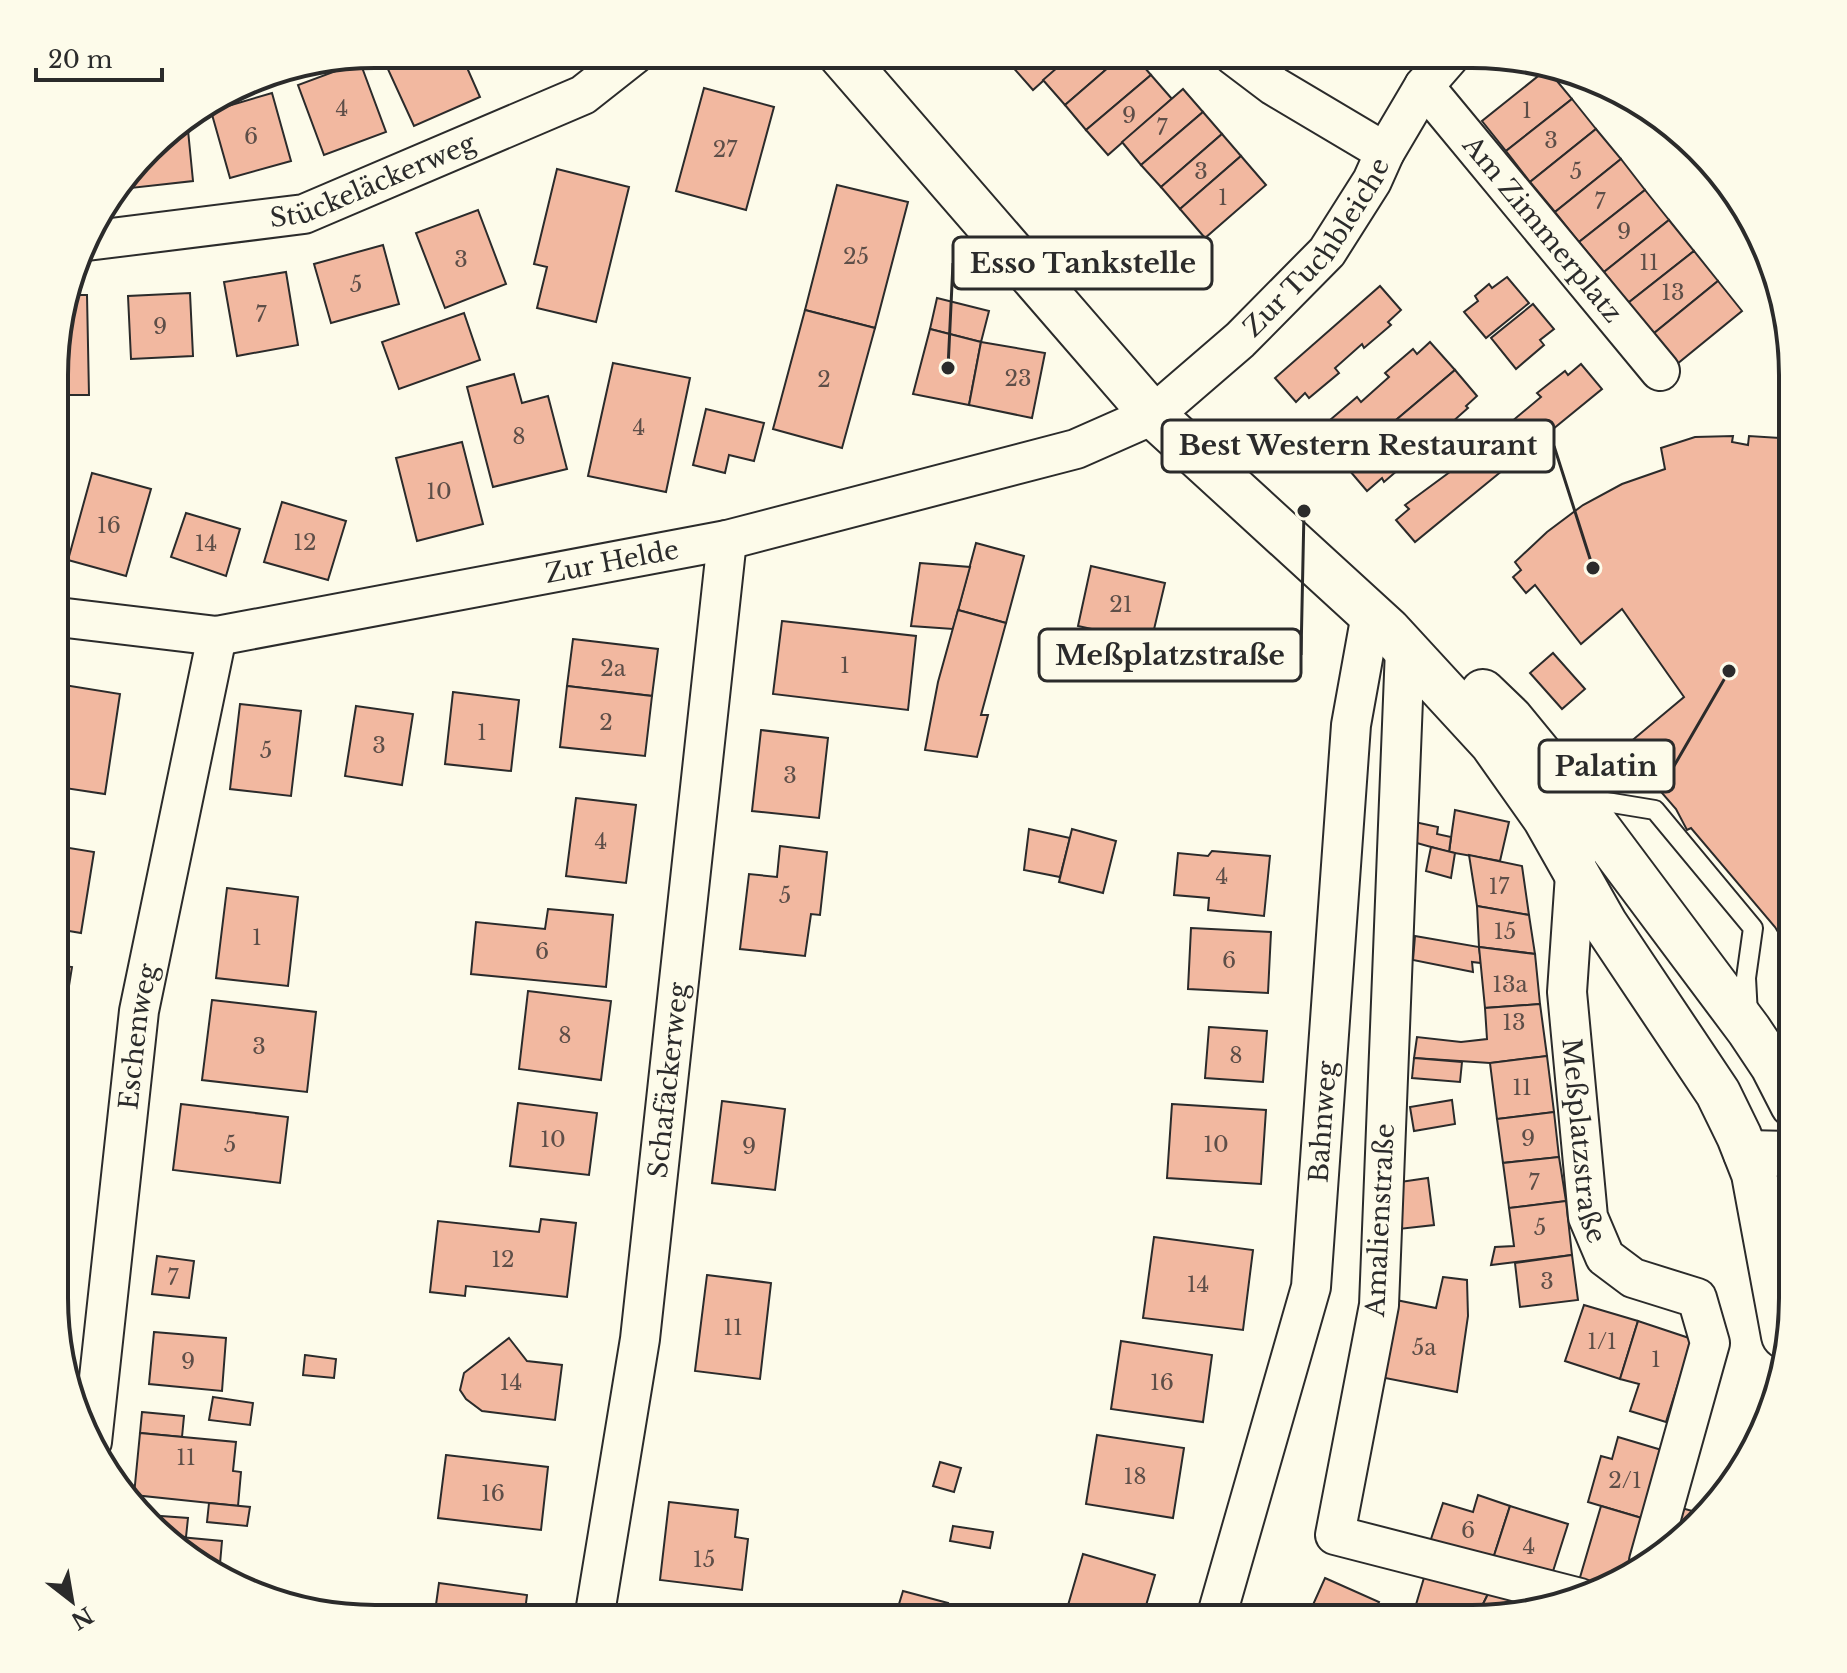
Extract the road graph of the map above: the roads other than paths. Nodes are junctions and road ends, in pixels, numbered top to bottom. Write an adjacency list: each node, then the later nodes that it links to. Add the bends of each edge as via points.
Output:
1 (617, 68): 7 (street, Stückeläckerweg, via 583,95 304,214)
2 (852, 68): 9 (main road, Meßplatzstraße)
3 (1250, 68): 6 (street)
4 (1440, 68): 5 (street, Zur Tuchbleiche)
5 (1424, 86): 6 (street, Zur Tuchbleiche); 8 (street, Am Zimmerplatz)
6 (1385, 152): 9 (street, Zur Tuchbleiche, via 1327,252 1240,340)
7 (100, 239)
8 (1660, 371)
9 (1153, 415): 10 (street, Zur Helde, via 1076,449); 12 (main road, Meßplatzstraße)
10 (727, 540): 13 (street, Zur Helde); 26 (street, Schafäckerweg, via 640,1339)
11 (68, 618): 13 (street, Zur Helde)
12 (1388, 631): 14 (main road, Meßplatzstraße, via 1442,654 1510,718); 15 (main road, Meßplatzstraße, via 1492,743); 25 (street, Amalienstraße, via 1379,1305 1335,1535); 27 (street, Bahnweg, via 1351,725 1311,1287)
13 (217, 636): 23 (street, Eschenweg, via 139,1011)
14 (1574, 796): 15 (street, Meßplatzstraße); 16 (main road, Meßplatzstraße); 17 (lane, via 1655,810 1753,928 1746,978)
15 (1576, 873): 16 (street); 20 (main road, Meßplatzstraße, via 1718,1093); 24 (street, Meßplatzstraße, via 1567,992 1588,1217 1605,1257 1633,1278 1697,1298 1710,1343)
16 (1651, 900): 17 (main road, Meßplatzstraße)
17 (1749, 1030): 18 (main road, Meßplatzstraße)
18 (1779, 1078)
19 (1779, 1126): 20 (main road)
20 (1746, 1153): 21 (main road); 22 (main road, Meßplatzstraße)
21 (1779, 1154)
22 (1779, 1307)
23 (94, 1422)
24 (1654, 1545)
25 (1559, 1593)
26 (596, 1605)
27 (1220, 1605)

